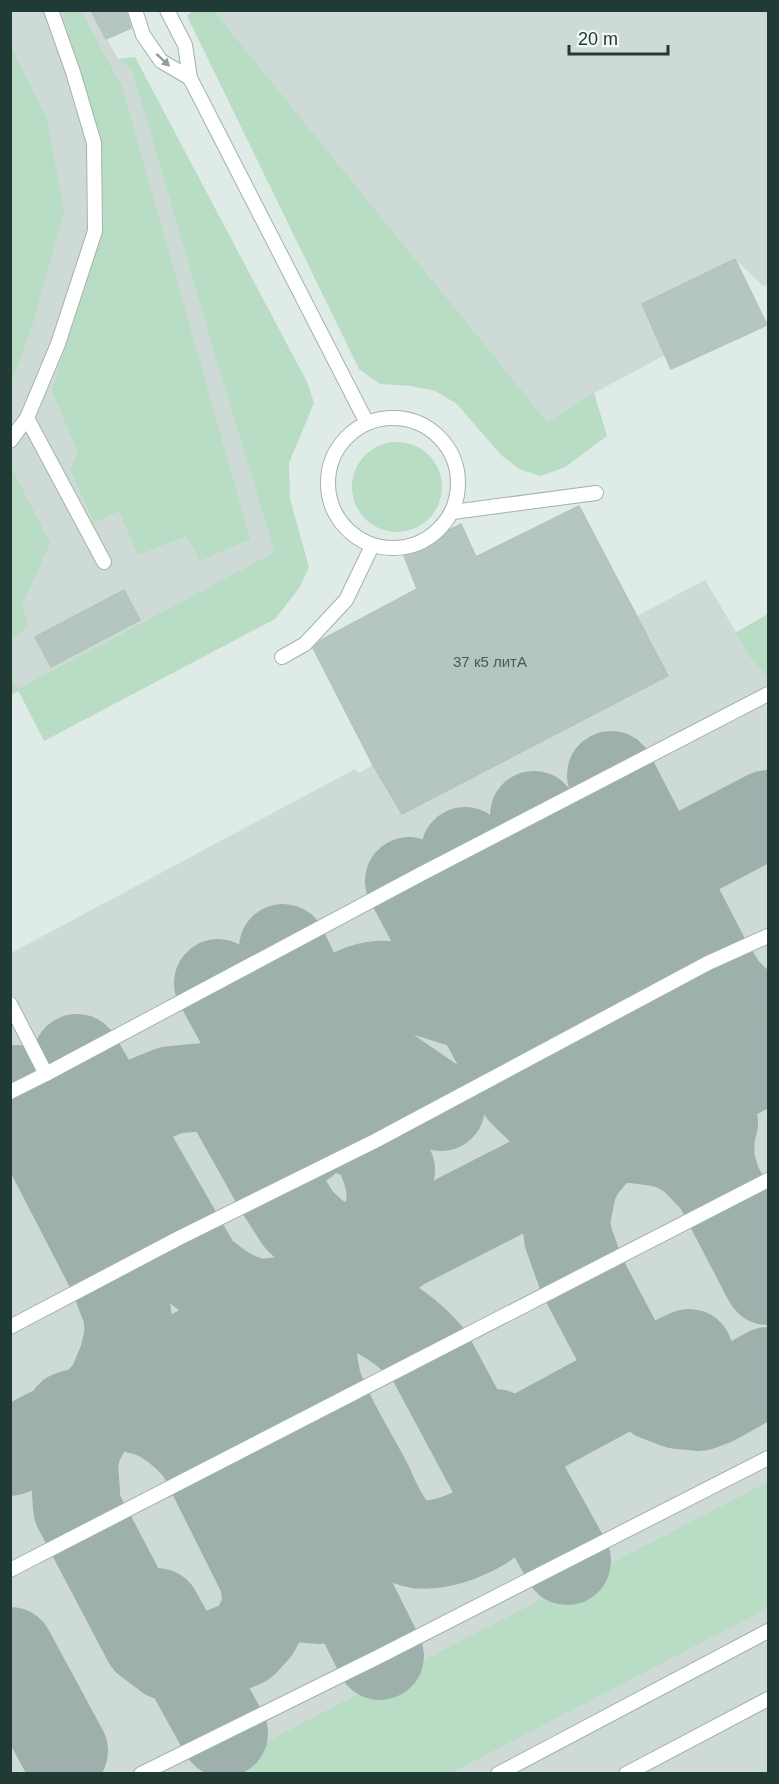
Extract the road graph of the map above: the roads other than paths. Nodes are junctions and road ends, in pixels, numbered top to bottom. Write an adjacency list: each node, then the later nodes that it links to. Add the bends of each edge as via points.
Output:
1 (51, 10): 5 (lane, via 94,143 95,231 58,344)
2 (135, 10): 4 (lane, one-way to 4, via 143,35 161,61)
3 (167, 10): 4 (lane, via 185,45)
4 (190, 78): 6 (lane)
5 (27, 418): 7 (lane); 11 (lane)
6 (367, 423): 9 (lane, via 398,417 428,427 450,450 459,480); 10 (lane, via 342,442 328,470 330,502 346,529)
7 (10, 441)
8 (596, 493): 9 (lane)
9 (453, 512): 10 (lane, via 433,536 404,548)
10 (372, 546): 12 (lane, via 346,600 305,644)
11 (104, 562)
12 (282, 657)
13 (768, 694): 16 (lane)
14 (768, 936): 19 (lane, via 708,963 403,1127 178,1238)
15 (10, 1004): 16 (lane)
16 (46, 1074): 17 (lane)
17 (10, 1092)
18 (768, 1180): 21 (lane)
19 (10, 1327)
20 (768, 1458): 24 (lane)
21 (10, 1570)
22 (768, 1631): 25 (lane)
23 (768, 1699): 26 (lane)
24 (141, 1773)
25 (498, 1773)
26 (626, 1773)

